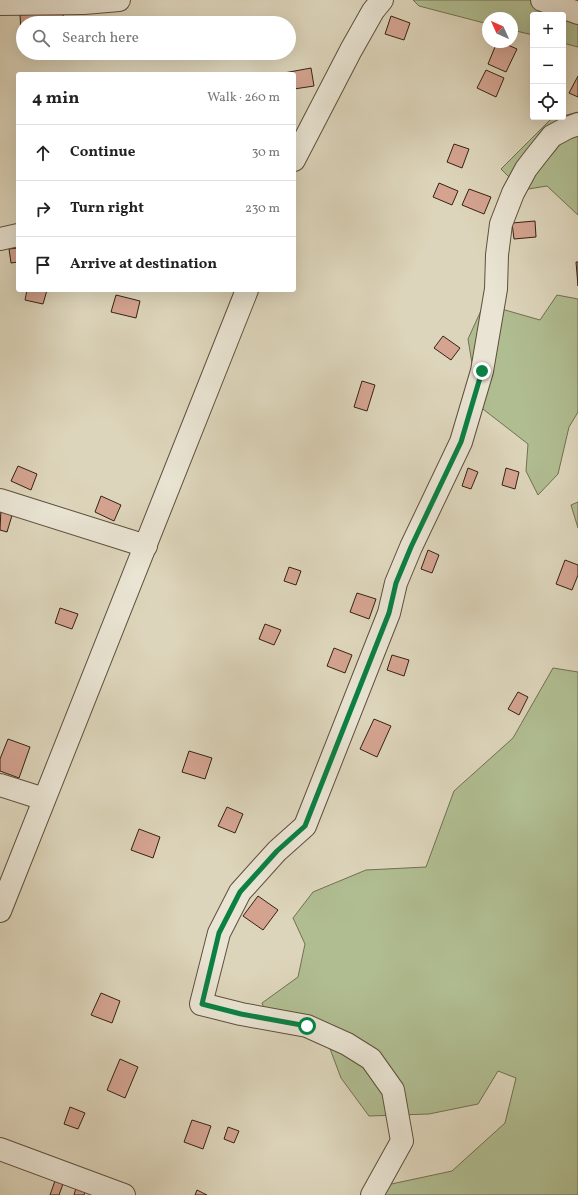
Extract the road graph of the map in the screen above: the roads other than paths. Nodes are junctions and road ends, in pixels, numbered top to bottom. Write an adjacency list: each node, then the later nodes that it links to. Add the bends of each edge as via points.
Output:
1 (119, 0): 4 (street)
2 (382, 0): 7 (street, via 351,50)
3 (542, 0): 5 (street)
4 (0, 4)
5 (578, 13)
6 (578, 124): 18 (street, via 552,136 526,169 513,193 500,224 496,289 482,371 461,442 396,583 389,613 305,826 277,851 240,892 219,933 202,1004 307,1026 347,1044 371,1059 393,1090 402,1141)
7 (296, 156)
8 (16, 235): 9 (street)
9 (0, 239)
10 (246, 292): 12 (street)
11 (0, 500): 12 (street)
12 (146, 546): 14 (street)
13 (0, 785): 14 (street)
14 (44, 799): 15 (street)
15 (0, 911)
16 (0, 1149): 17 (street)
17 (124, 1195)
18 (372, 1195)

